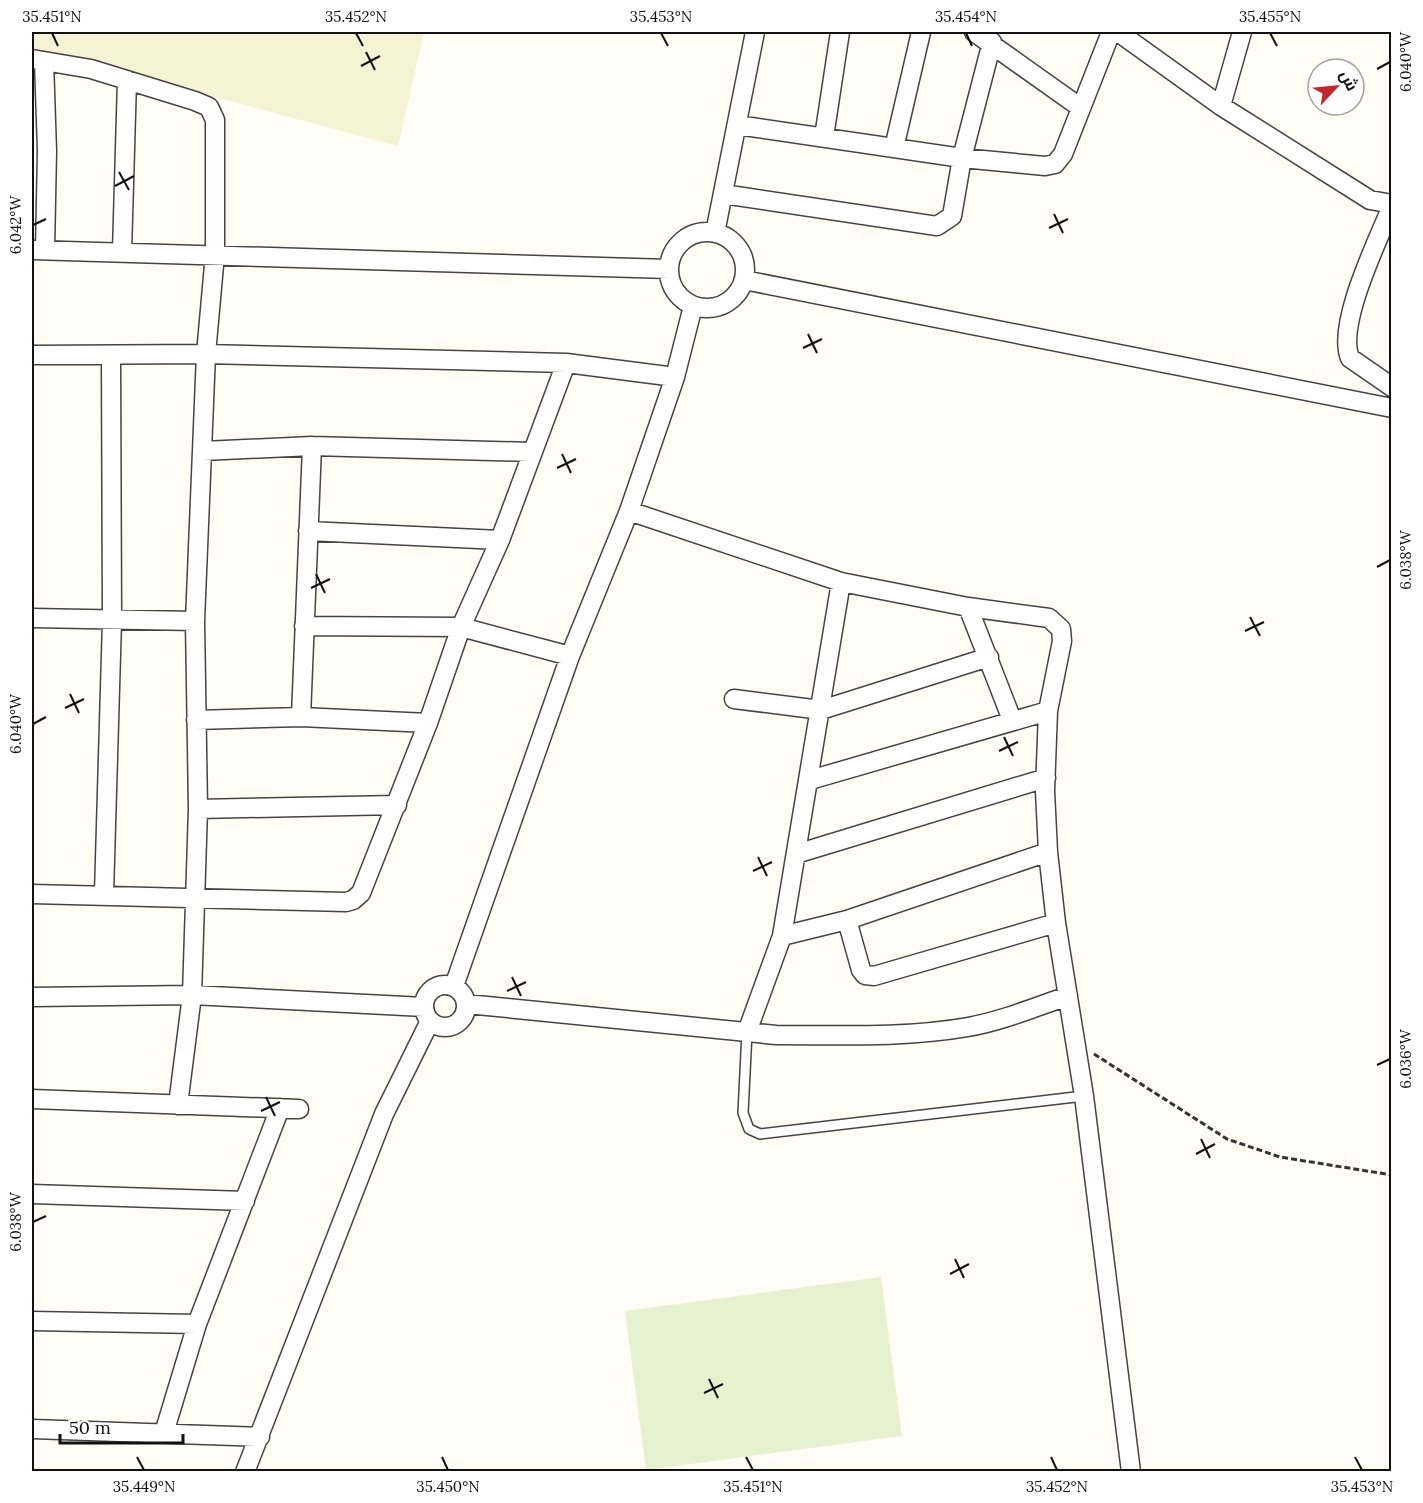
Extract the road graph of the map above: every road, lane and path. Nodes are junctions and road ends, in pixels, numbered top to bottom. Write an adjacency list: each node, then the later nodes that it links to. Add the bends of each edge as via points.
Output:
1 (755, 32): 13 (street)
2 (840, 32): 14 (street)
3 (921, 32): 15 (street)
4 (974, 32): 8 (street)
5 (1111, 32): 12 (street)
6 (1118, 32): 11 (street)
7 (1242, 32): 11 (street)
8 (992, 42): 12 (street); 17 (street)
9 (35, 59): 10 (street); 16 (street)
10 (127, 80): 22 (street); 23 (street, via 195,101 208,107 215,120)
11 (1221, 106): 19 (street, via 1370,200)
12 (1081, 108): 17 (street, via 1063,154 1055,164)
13 (737, 125): 14 (street); 18 (street)
14 (824, 137): 15 (street)
15 (894, 148): 17 (street)
16 (39, 151): 21 (street)
17 (962, 158): 18 (street, via 952,216 936,226)
18 (723, 194): 20 (street)
19 (1392, 205): 32 (street, via 1351,309 1347,351 1350,358)
20 (716, 233): 24 (street, via 704,232 684,240 670,258); 25 (street, via 736,245 743,256)
21 (38, 250): 22 (street)
22 (122, 252): 23 (street)
23 (216, 254): 24 (street); 27 (street)
24 (669, 269): 26 (street, via 675,292)
25 (744, 280): 26 (street, via 739,292 719,307); 33 (street)
26 (693, 306): 31 (street)
27 (206, 354): 29 (street); 30 (street); 35 (street)
28 (32, 355): 29 (street)
29 (111, 357): 43 (street)
30 (566, 363): 31 (street); 36 (street)
31 (675, 377): 37 (street)
32 (1392, 387)
33 (1392, 408)
34 (312, 446): 35 (street); 36 (street); 38 (street)
35 (203, 451): 44 (street)
36 (531, 452): 39 (street)
37 (629, 511): 40 (street); 47 (street)
38 (308, 531): 39 (street); 45 (street)
39 (500, 540): 46 (street)
40 (841, 582): 41 (street); 50 (street)
41 (968, 607): 48 (street); 51 (street, via 1056,622 1062,641)
42 (32, 618): 43 (street)
43 (112, 620): 44 (street); 63 (street)
44 (195, 621): 53 (street)
45 (304, 626): 46 (street); 52 (street)
46 (461, 627): 47 (street); 55 (street)
47 (570, 656): 68 (street)
48 (989, 657): 50 (street); 54 (street)
49 (734, 699): 50 (street)
50 (821, 710): 57 (street)
51 (1048, 711): 54 (street); 56 (street)
52 (301, 717): 53 (street); 55 (street)
53 (196, 720): 59 (street)
54 (1012, 720): 57 (street)
55 (428, 723): 58 (street)
56 (1046, 778): 60 (street); 61 (street)
57 (810, 780): 61 (street)
58 (397, 805): 59 (street); 64 (street, via 361,893 353,900)
59 (198, 809): 64 (street)
60 (1048, 852): 65 (street); 66 (street)
61 (796, 854): 67 (street)
62 (32, 894): 63 (street)
63 (104, 894): 64 (street)
64 (193, 898): 69 (street)
65 (847, 920): 66 (street, via 861,970 874,976); 67 (street)
66 (1056, 923): 70 (street)
67 (782, 936): 74 (street)
68 (454, 986): 72 (street); 73 (street, via 440,985 428,993)
69 (192, 995): 71 (street); 73 (street); 78 (street)
70 (1068, 996): 74 (street, via 997,1021 915,1034); 75 (street)
71 (32, 997)
72 (467, 1004): 73 (street, via 463,1018 451,1026 443,1027); 74 (street)
73 (427, 1014): 88 (street, via 384,1114)
74 (747, 1032): 76 (lane, via 743,1113 749,1129 760,1134)
75 (1075, 1042): 76 (street); 81 (path, via 1227,1139 1280,1157)
76 (1084, 1096): 90 (street)
77 (32, 1099): 78 (street)
78 (178, 1105): 79 (street)
79 (280, 1108): 80 (street); 83 (street)
80 (299, 1109)
81 (1392, 1174)
82 (32, 1194): 83 (street)
83 (245, 1201): 85 (street)
84 (32, 1321): 85 (street)
85 (197, 1324): 87 (street)
86 (32, 1429): 87 (street)
87 (164, 1433): 88 (street)
88 (260, 1437): 89 (street)
89 (245, 1472)
90 (1131, 1472)

